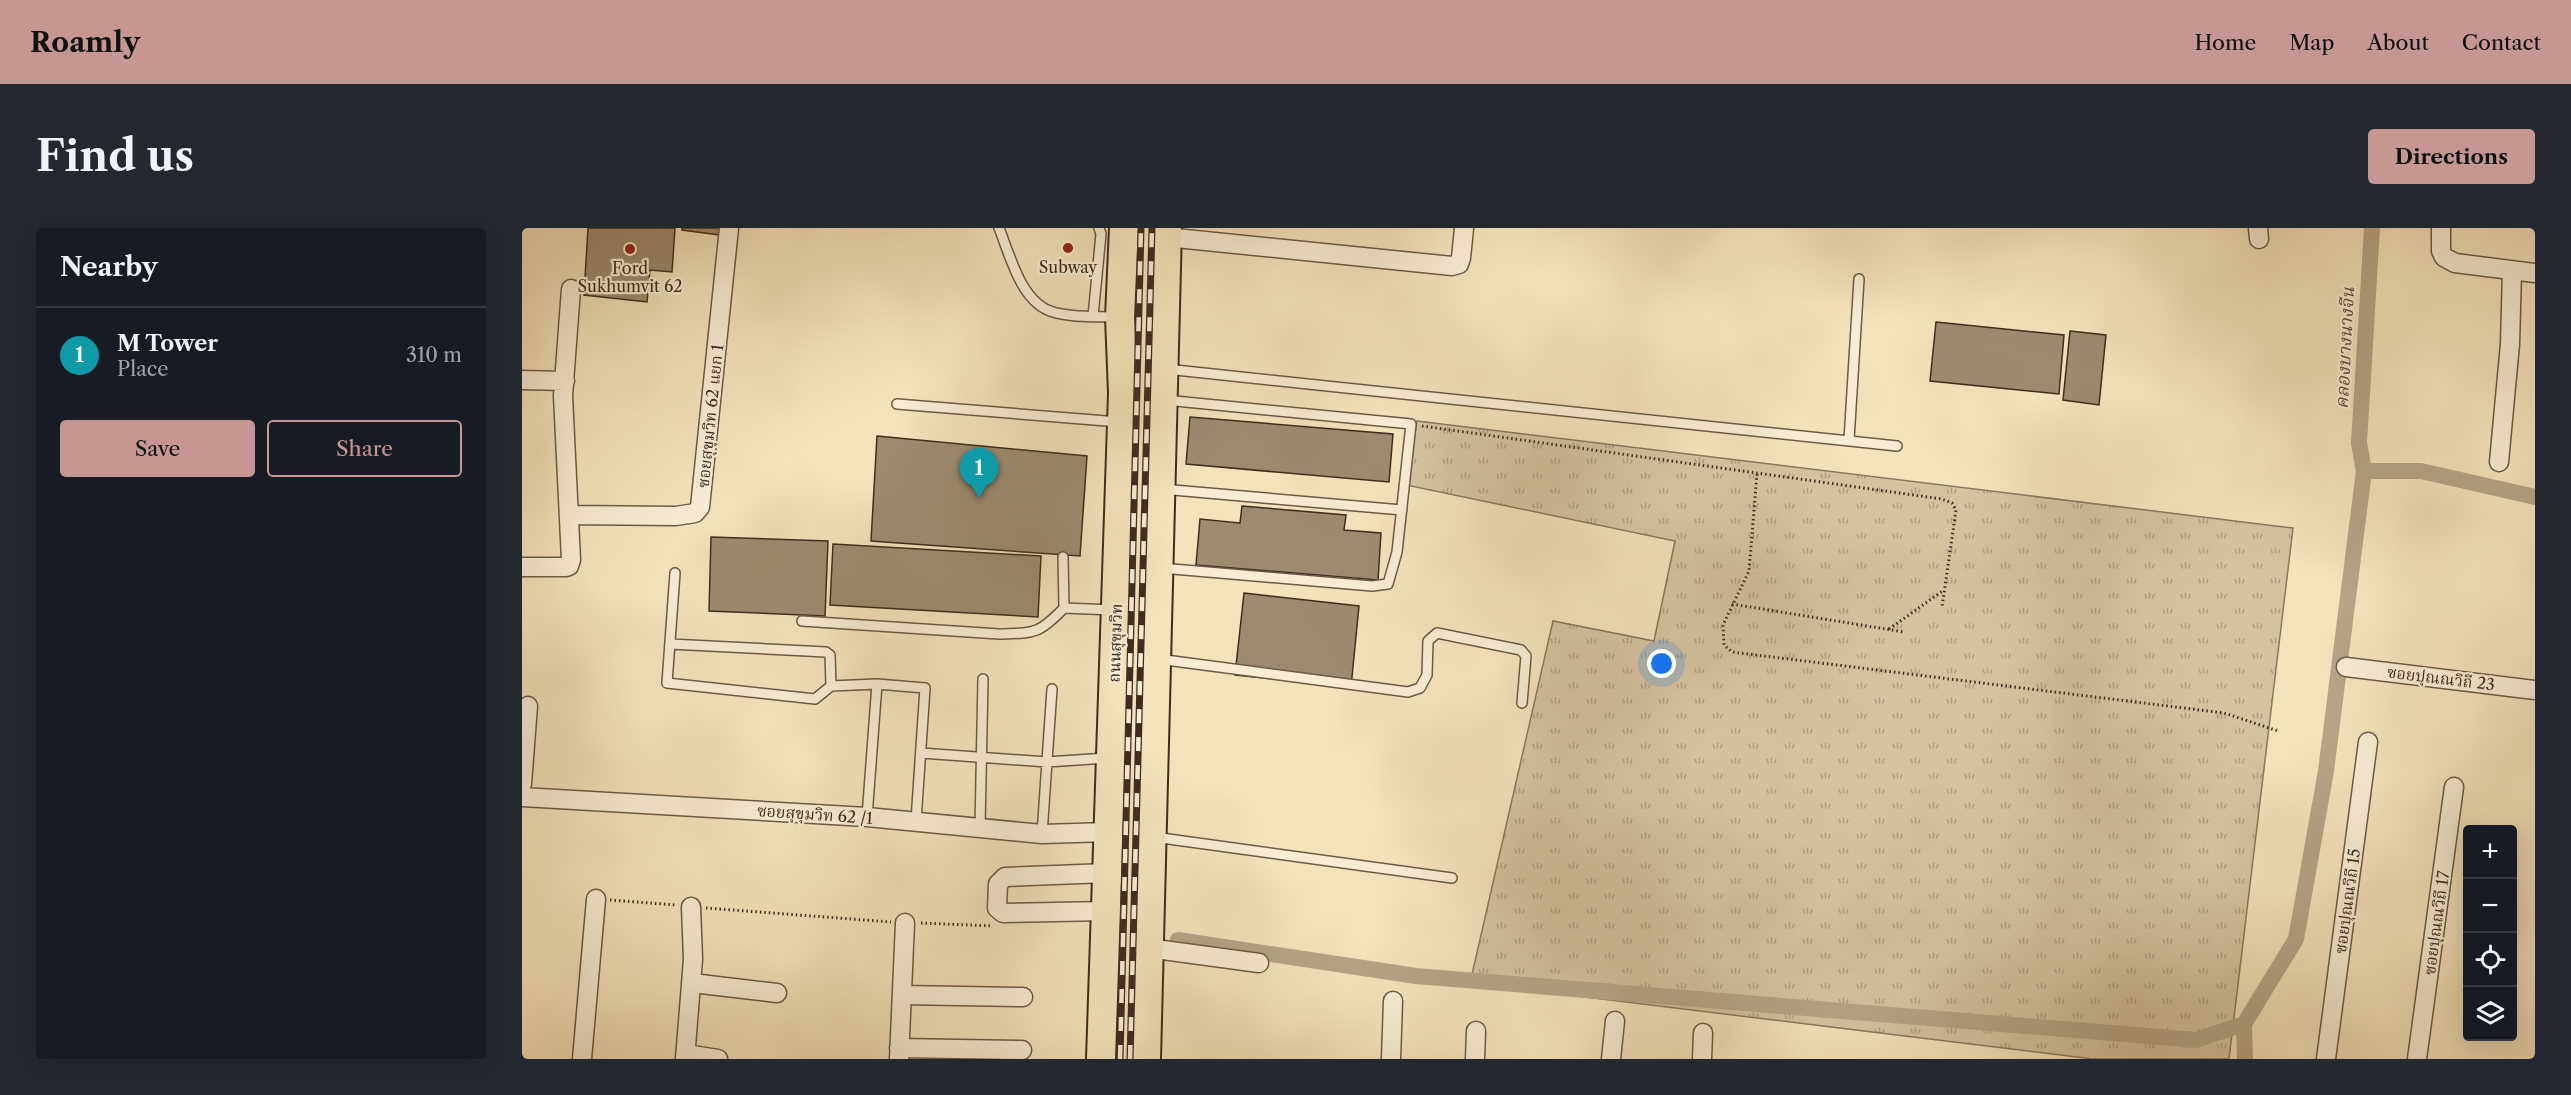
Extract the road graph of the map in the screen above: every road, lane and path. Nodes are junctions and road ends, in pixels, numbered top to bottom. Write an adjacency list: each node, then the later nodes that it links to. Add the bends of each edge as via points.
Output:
1 (729, 228): 28 (street, ซอยสุขุมวิท 62 แยก 1, via 700,507 695,513 676,516)
2 (999, 228): 14 (lane, via 1023,285 1034,300 1053,312)
3 (1099, 228): 8 (lane)
4 (1124, 228): 9 (main road, ถนนสุขุมวิท)
5 (1464, 228): 7 (street, via 1461,258 1459,264 1452,266)
6 (2441, 228): 10 (street, via 2444,258)
7 (1167, 233): 15 (main road)
8 (1100, 244): 9 (lane); 14 (lane)
9 (1115, 260): 14 (main road, ถนนสุขุมวิท)
10 (2512, 271): 11 (street); 24 (street)
11 (2535, 273)
12 (1859, 279): 22 (lane)
13 (571, 289): 17 (street)
14 (1107, 317): 20 (main road, ถนนสุขุมวิท)
15 (1164, 368): 18 (main road); 22 (lane)
16 (522, 380): 17 (street)
17 (565, 381): 28 (street)
18 (1163, 400): 21 (lane); 26 (main road)
19 (897, 404): 20 (lane)
20 (1122, 422): 37 (main road, ถนนสุขุมวิท)
21 (1411, 424): 25 (path); 27 (lane)
22 (1849, 440): 23 (lane)
23 (1898, 446)
24 (2499, 462)
25 (1757, 474): 33 (path, via 1952,503 1956,510); 34 (path, via 1749,571)
26 (1160, 489): 27 (lane); 31 (main road)
27 (1402, 510): 31 (lane, via 1388,584 1372,586)
28 (569, 515): 30 (street, via 569,566)
29 (1063, 557): 36 (lane)
30 (522, 567)
31 (1158, 567): 42 (main road)
32 (675, 573): 41 (lane)
33 (1945, 589): 35 (path); 39 (path)
34 (1732, 604): 39 (path); 51 (path, via 1723,625 1724,645 1732,652 2224,713)
35 (1942, 607)
36 (1064, 608): 37 (lane); 38 (lane, via 1047,626 1032,633)
37 (1116, 610): 54 (main road, ถนนสุขุมวิท)
38 (802, 621)
39 (1889, 629): 40 (path)
40 (1904, 632)
41 (670, 644): 46 (lane, via 826,652 830,655); 46 (lane, via 667,683 815,699)
42 (1156, 658): 49 (lane, via 1408,692 1420,688 1427,675 1428,640 1437,633 1521,650 1526,656); 65 (main road)
43 (2346, 667): 48 (street, ซอยปุณณวิถี 23)
44 (983, 679): 55 (lane)
45 (877, 684): 46 (lane); 53 (lane, via 925,688); 60 (lane)
46 (831, 686)
47 (1052, 689): 56 (lane)
48 (2535, 690)
49 (1522, 703)
50 (528, 706): 57 (street)
51 (2278, 731)
52 (2368, 742): 94 (street, ซอยปุณณวิถี 15)
53 (921, 753): 55 (lane); 61 (lane)
54 (1111, 757): 56 (lane); 63 (main road, ถนนสุขุมวิท)
55 (981, 758): 56 (lane); 62 (lane)
56 (1047, 762): 64 (lane)
57 (522, 784)
58 (2454, 788): 95 (street, ซอยปุณณวิถี 17)
59 (522, 797): 60 (street, ซอยสุขุมวิท 62 /1)
60 (867, 817): 61 (street, ซอยสุขุมวิท 62 /1)
61 (916, 821): 62 (street, ซอยสุขุมวิท 62 /1)
62 (980, 827): 64 (street, ซอยสุขุมวิท 62 /1)
63 (1108, 832): 64 (street, ซอยสุขุมวิท 62 /1); 66 (main road, ถนนสุขุมวิท)
64 (1042, 834)
65 (1151, 837): 67 (lane); 73 (main road)
66 (1107, 873): 70 (main road, ถนนสุขุมวิท); 70 (street, via 1005,877 998,884 997,908 1003,913)
67 (1452, 878)
68 (597, 899): 69 (path); 86 (street)
69 (691, 907): 71 (path); 75 (street)
70 (1106, 911): 88 (main road, ถนนสุขุมวิท)
71 (906, 923): 72 (path); 77 (street)
72 (1000, 926)
73 (1148, 948): 74 (street); 89 (main road)
74 (1259, 963)
75 (692, 983): 76 (street); 85 (street)
76 (777, 993)
77 (902, 994): 78 (street); 84 (street)
78 (1023, 997)
79 (1393, 1000): 90 (street)
80 (1615, 1021): 92 (street)
81 (1476, 1031): 91 (street)
82 (1703, 1033): 93 (street)
83 (1022, 1050): 84 (street)
84 (899, 1054)
85 (685, 1057): 87 (street)
86 (582, 1059)
87 (718, 1059)
88 (1101, 1059)
89 (1146, 1059)
90 (1391, 1059)
91 (1474, 1059)
92 (1611, 1059)
93 (1701, 1059)
94 (2326, 1059)
95 (2417, 1059)

